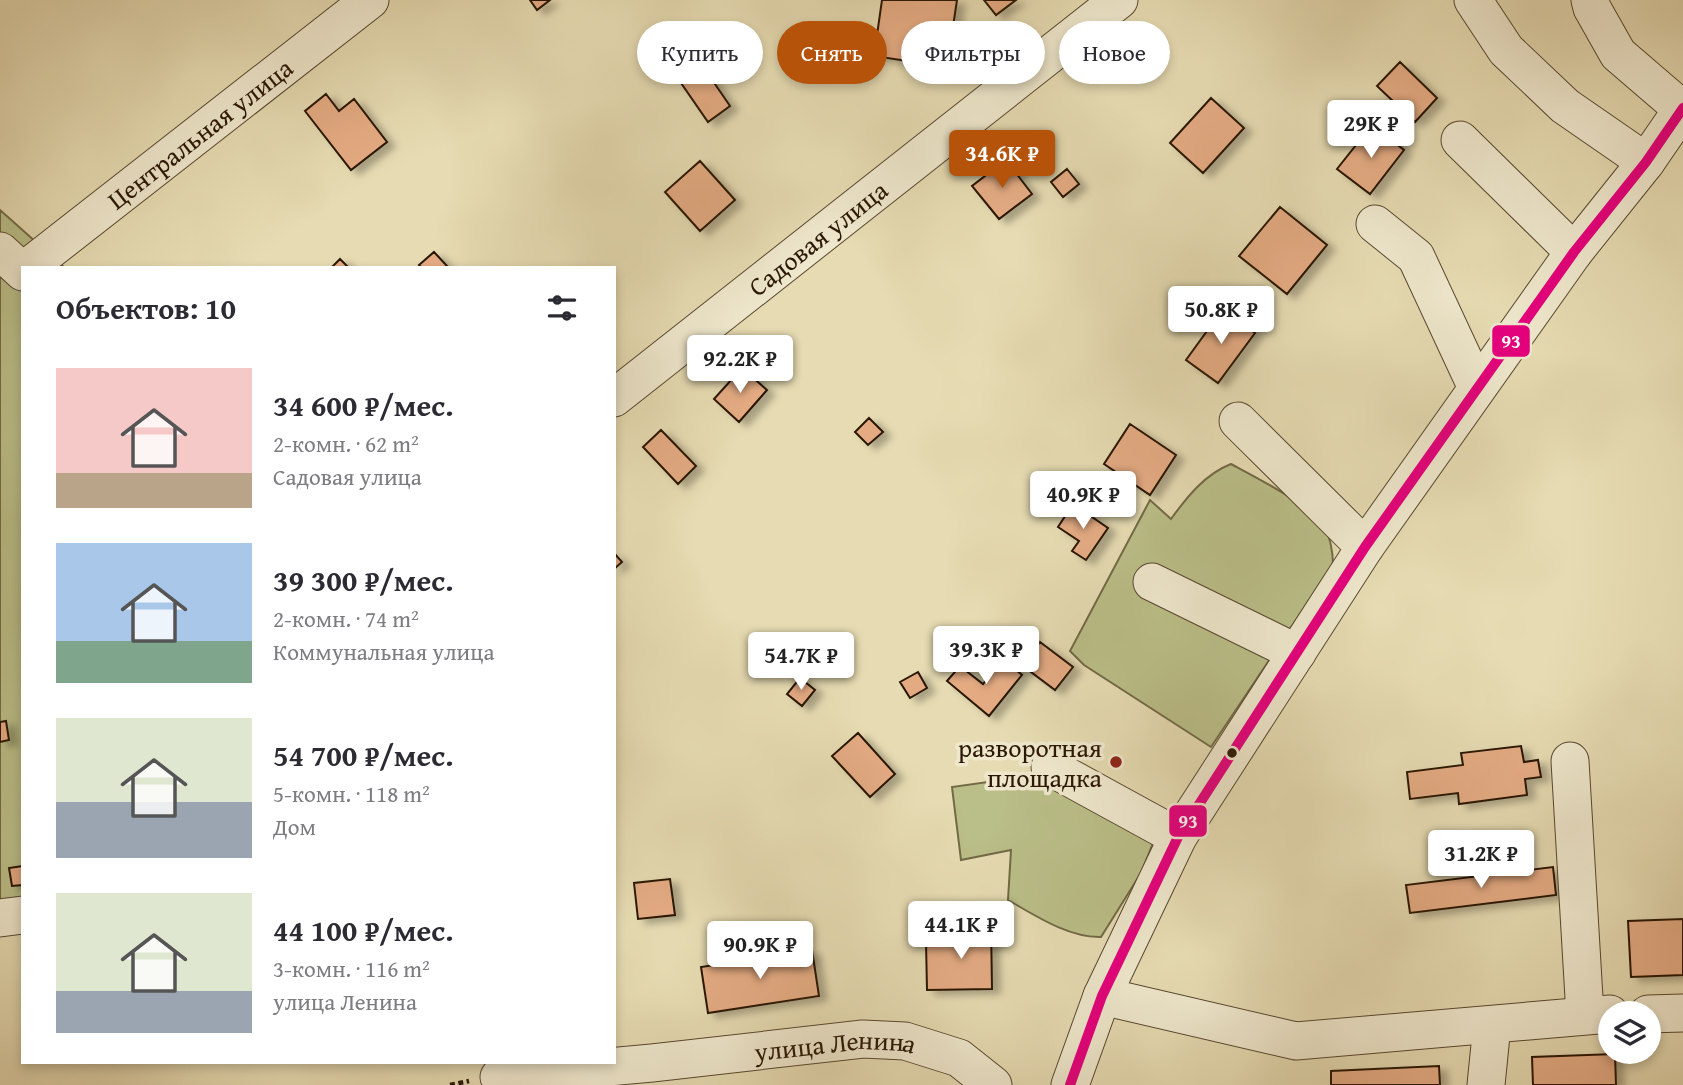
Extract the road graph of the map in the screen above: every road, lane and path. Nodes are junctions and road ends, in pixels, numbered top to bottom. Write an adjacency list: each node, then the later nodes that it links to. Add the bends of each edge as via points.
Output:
1 (370, 0): 11 (street, Центральная улица)
2 (1119, 0): 14 (street, Садовая улица)
3 (1473, 0): 7 (street, via 1506,50 1565,106)
4 (1590, 0): 5 (street, via 1618,54)
5 (1683, 109): 7 (street)
6 (1460, 140): 10 (street)
7 (1646, 162): 10 (street)
8 (1375, 224): 13 (street, via 1416,257)
9 (0, 251): 12 (street)
10 (1574, 252): 13 (street)
11 (30, 266)
12 (21, 270)
13 (1477, 388): 16 (street)
14 (616, 396)
15 (1238, 421): 16 (street)
16 (1365, 547): 18 (street)
17 (1152, 582): 18 (street)
18 (1297, 653): 21 (street)
19 (1570, 761): 27 (street)
20 (1050, 767): 21 (street)
21 (1178, 837): 24 (street)
22 (21, 915): 23 (street)
23 (0, 918)
24 (1101, 996): 28 (street, via 1296,1041); 32 (street)
25 (1683, 1013): 26 (street)
26 (1661, 1014)
27 (1598, 1015): 28 (street)
28 (1492, 1025): 33 (street)
29 (655, 1074): 30 (street, улица Ленина); 31 (street, улица Ленина, via 863,1039 905,1041 958,1058)
30 (499, 1077)
31 (993, 1085)
32 (1070, 1085)
33 (1486, 1085)

